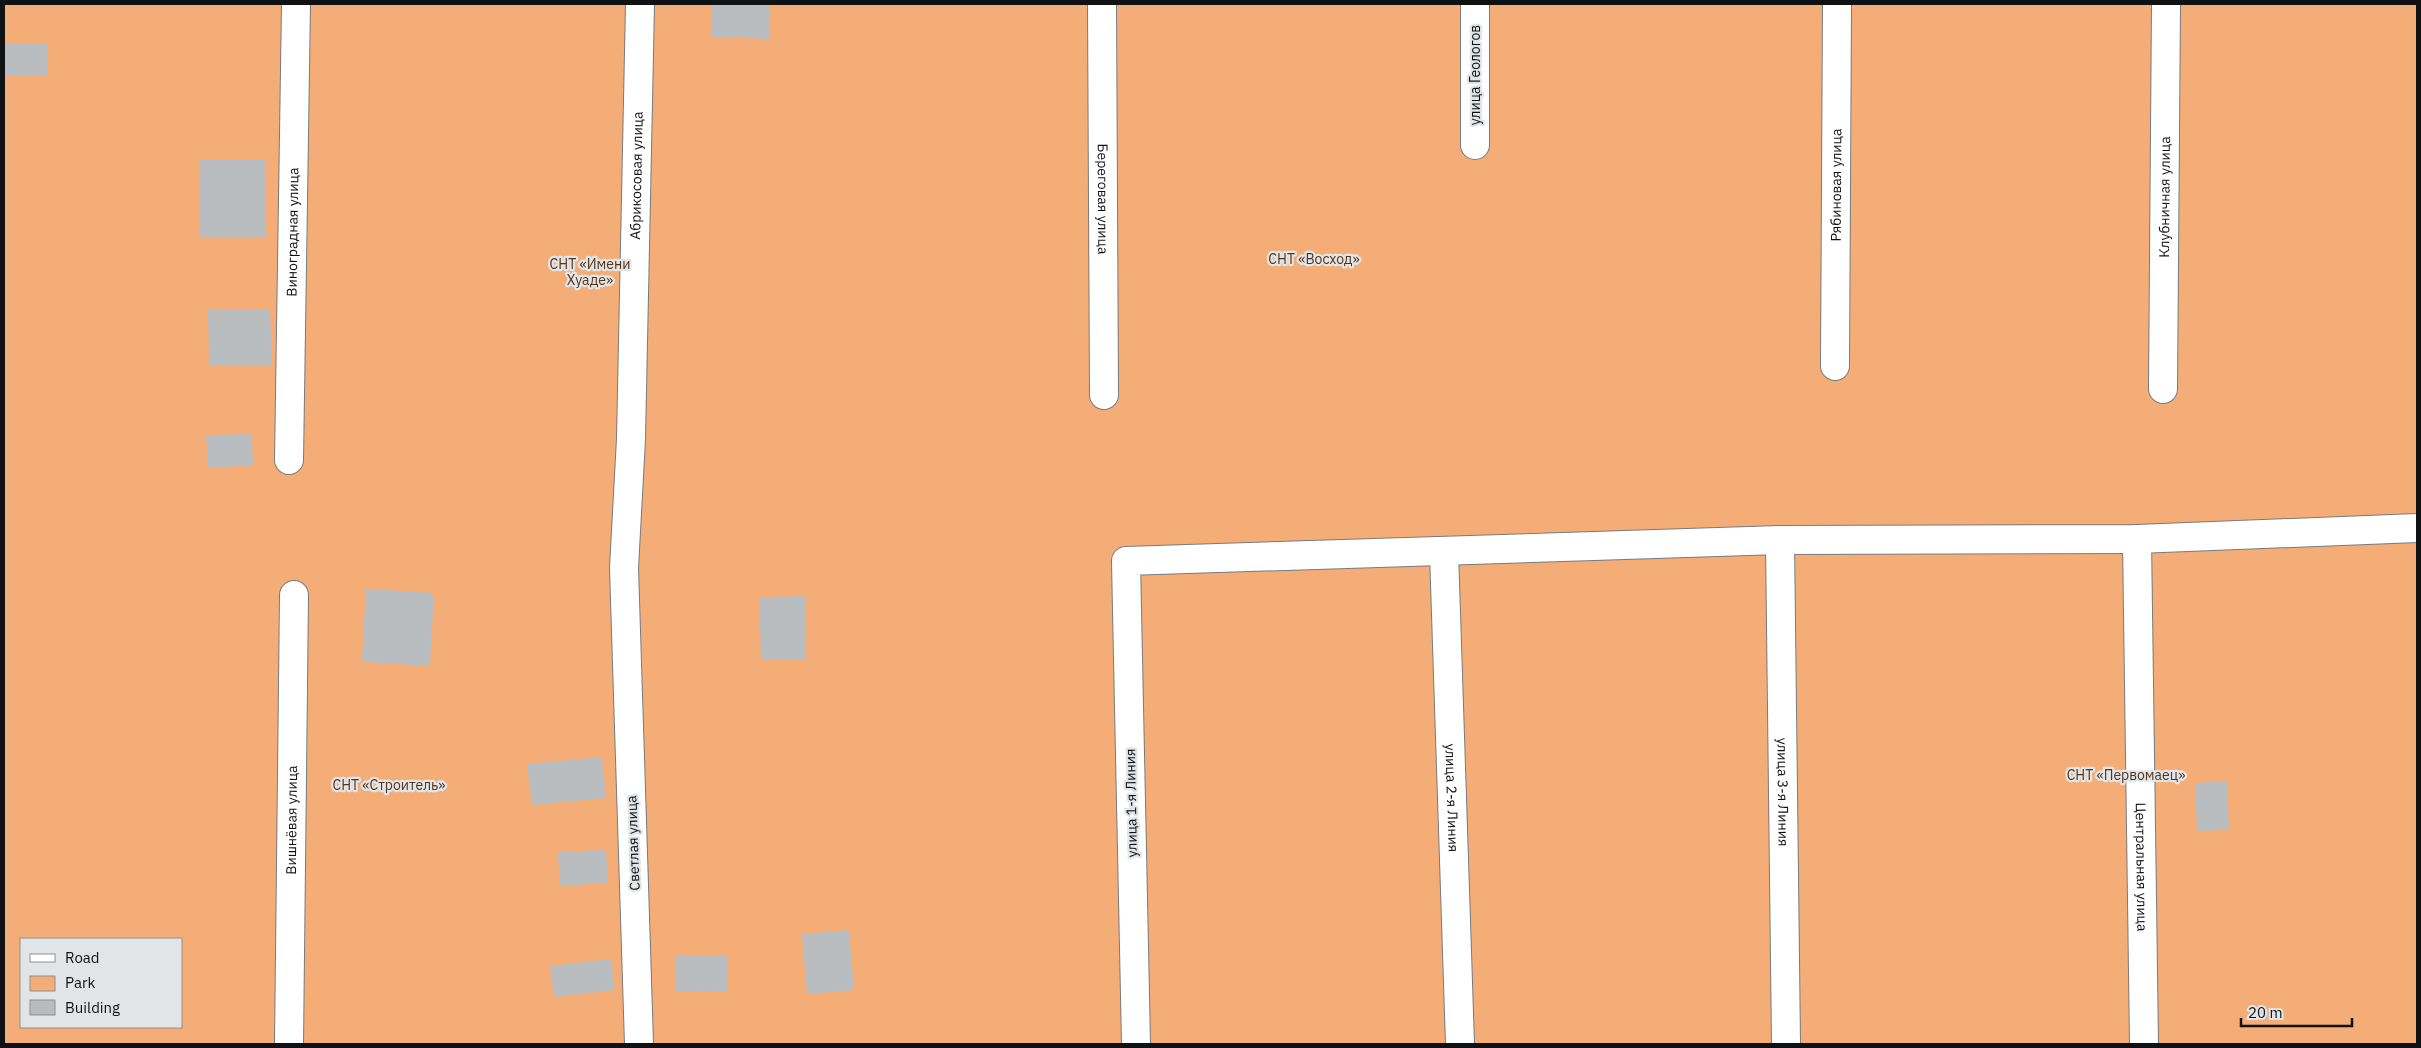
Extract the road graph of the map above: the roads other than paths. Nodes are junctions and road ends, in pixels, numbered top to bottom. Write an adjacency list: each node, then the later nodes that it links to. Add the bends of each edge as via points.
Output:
1 (296, 4): 11 (street, Виноградная улица)
2 (640, 4): 17 (street, Абрикосовая улица, via 631,439 624,568)
3 (1102, 4): 10 (street, Береговая улица)
4 (1475, 4): 7 (street, улица Геологов)
5 (1837, 4): 8 (street, Рябиновая улица)
6 (2166, 4): 9 (street, Клубничная улица)
7 (1475, 145)
8 (1835, 366)
9 (2163, 389)
10 (1104, 395)
11 (289, 460)
12 (2417, 528): 13 (street)
13 (2137, 539): 14 (street); 23 (street, Центральная улица)
14 (1780, 540): 15 (street); 22 (street, улица 3-я Линия)
15 (1444, 552): 20 (street, улица 1-я Линия, via 1126,561); 21 (street, улица 2-я Линия)
16 (294, 595): 18 (street, Вишнёвая улица)
17 (627, 642): 19 (street, Светлая улица)
18 (289, 1044)
19 (639, 1044)
20 (1136, 1044)
21 (1460, 1044)
22 (1786, 1044)
23 (2144, 1044)

